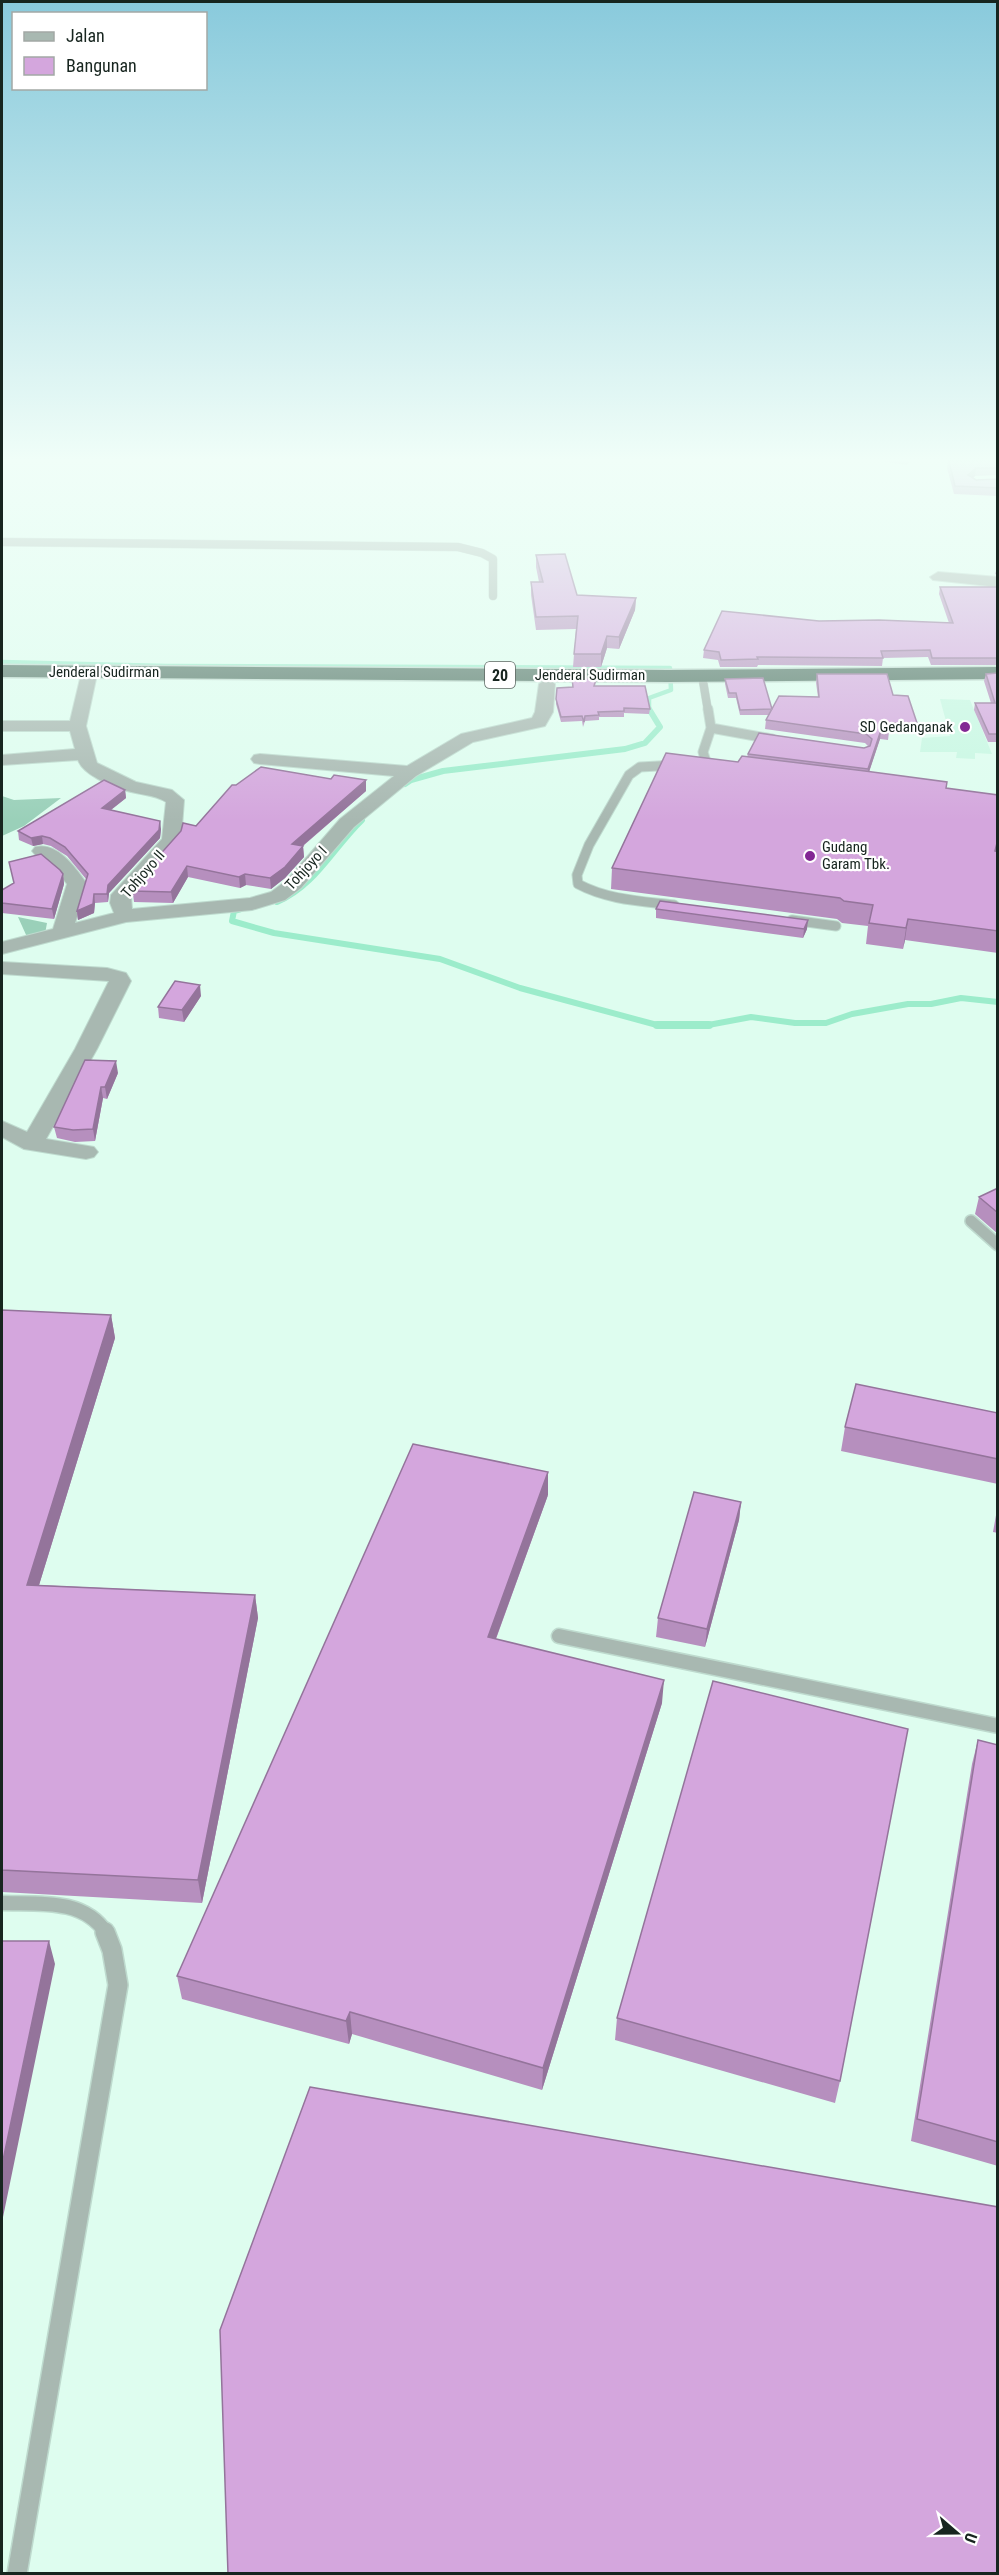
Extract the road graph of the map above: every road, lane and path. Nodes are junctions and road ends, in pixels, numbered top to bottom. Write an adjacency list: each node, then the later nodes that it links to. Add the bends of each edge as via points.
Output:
1 (493, 581): 2 (lane)
2 (493, 596)
3 (2, 671): 5 (highway, Jenderal Sudirman / 20)
4 (998, 673): 9 (highway, Jenderal Sudirman / 20)
5 (236, 677): 7 (highway, Jenderal Sudirman / 20); 8 (highway, Jenderal Sudirman / 20); 11 (highway, Jenderal Sudirman / 20)
6 (2, 679): 7 (highway, Jenderal Sudirman / 20)
7 (88, 679): 13 (street, Tohjoyo II)
8 (583, 679): 9 (highway, Jenderal Sudirman / 20); 11 (highway, Jenderal Sudirman / 20)
9 (703, 680): 10 (highway, Jenderal Sudirman / 20); 14 (lane)
10 (998, 683)
11 (547, 684): 21 (street, Tohjoyo I, via 539,722 467,738)
12 (2, 726): 13 (street)
13 (77, 726): 16 (street, Tohjoyo II)
14 (711, 728): 15 (lane); 19 (lane)
15 (786, 740)
16 (85, 754): 18 (street); 24 (street, Tohjoyo II, via 89,766 96,771 175,800 171,840 121,895)
17 (260, 759): 21 (street)
18 (2, 760)
19 (698, 765): 20 (lane); 23 (lane, via 640,767 629,775 589,845 577,875 578,884 587,890)
20 (727, 769)
21 (410, 772): 24 (street, Tohjoyo I, via 347,823 294,884 278,896 252,904)
22 (42, 851): 27 (street, via 66,868 77,884)
23 (689, 907)
24 (124, 916): 27 (street, Tohjoyo I)
25 (779, 919): 26 (lane)
26 (836, 926)
27 (62, 932): 28 (street, Tohjoyo I)
28 (2, 948)
29 (2, 968): 31 (street, via 107,974 116,975 120,981)
30 (2, 1128): 31 (street)
31 (33, 1144): 32 (street)
32 (86, 1152)
33 (971, 1221): 34 (lane)
34 (998, 1245)
35 (559, 1636): 36 (lane)
36 (998, 1726)
37 (2, 1903): 38 (lane, via 70,1906 92,1914 105,1930 118,1985)
38 (17, 2574)

